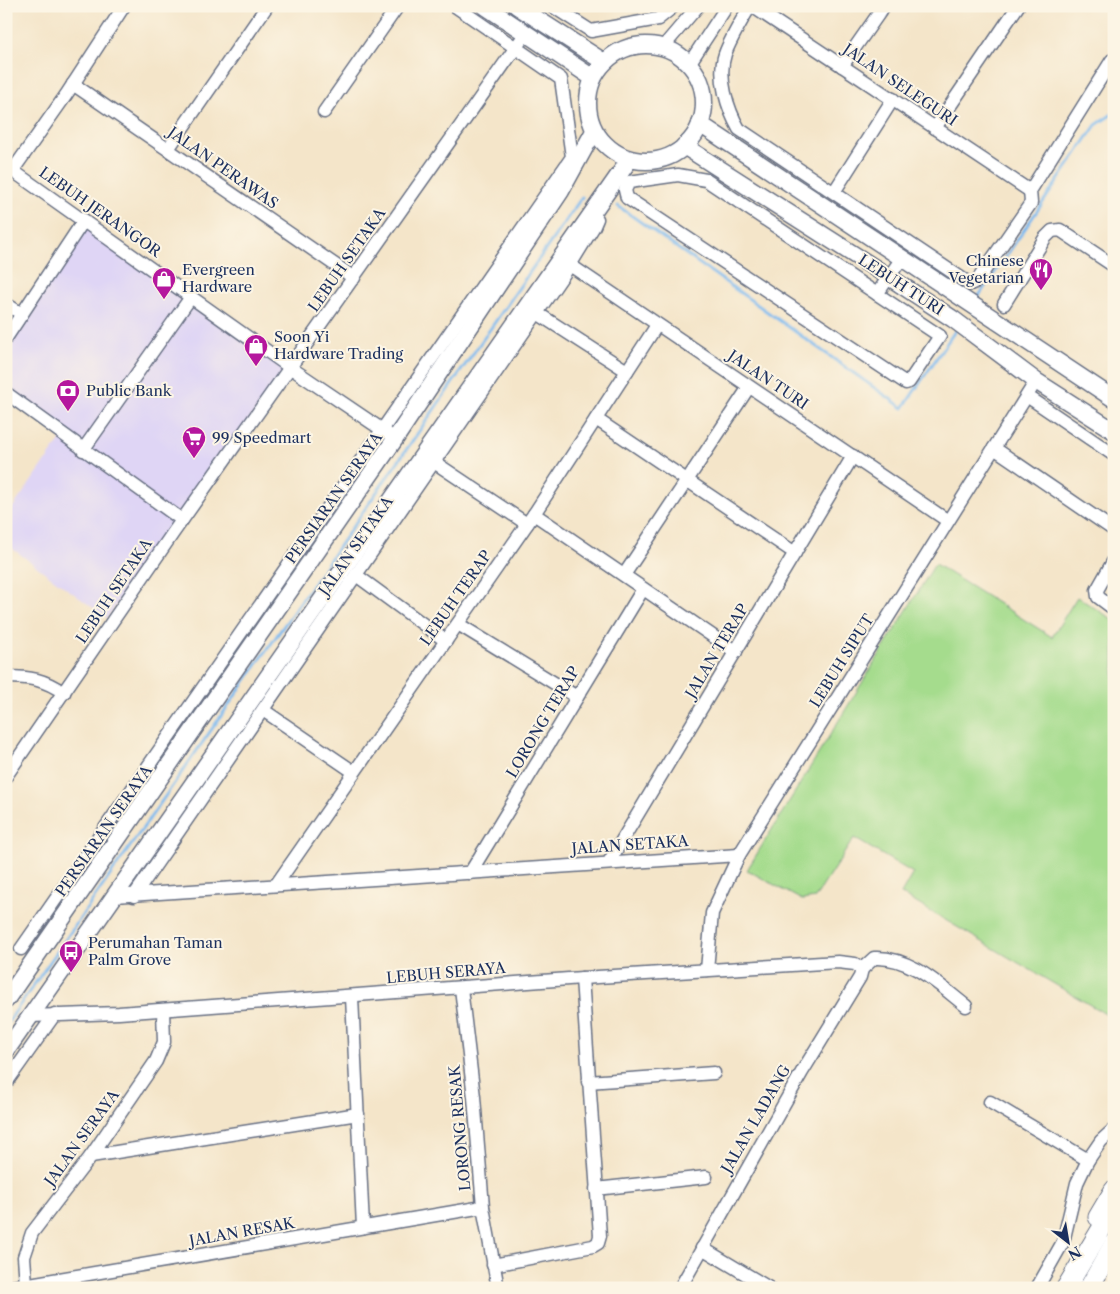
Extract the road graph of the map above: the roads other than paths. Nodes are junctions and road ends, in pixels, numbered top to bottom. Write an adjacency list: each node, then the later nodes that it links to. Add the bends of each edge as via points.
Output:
1 (124, 6): 22 (street)
2 (267, 6): 29 (street)
3 (398, 6): 24 (street)
4 (455, 6): 16 (street, PERSIARAN SERAYA)
5 (485, 6): 14 (main road)
6 (517, 6): 18 (main road)
7 (552, 6): 8 (street, via 591,31 658,19)
8 (674, 6)
9 (698, 6): 15 (street)
10 (727, 6): 19 (street)
11 (751, 6): 20 (street, JALAN SELEGURI); 33 (street, via 724,56 723,74 730,113 739,129)
12 (884, 6): 20 (street)
13 (1018, 6): 26 (street)
14 (526, 33): 16 (street, LEBUH SETAKA); 21 (main road)
15 (663, 47): 18 (main road, via 631,46); 19 (main road)
16 (516, 49): 40 (street, LEBUH SETAKA); 57 (street, PERSIARAN SERAYA, via 561,79 572,157)
17 (1112, 60): 32 (street)
18 (604, 62): 21 (main road)
19 (689, 64): 25 (main road, via 703,92)
20 (842, 66): 23 (street, JALAN SELEGURI)
21 (593, 78): 27 (main road, via 588,95 588,114)
22 (73, 84): 29 (street, JALAN PERAWAS); 31 (street)
23 (893, 99): 26 (street, JALAN SELEGURI); 33 (street)
24 (324, 112)
25 (700, 124): 28 (main road); 36 (main road, LEBUH TURI)
26 (935, 128): 32 (street, JALAN SELEGURI)
27 (594, 131): 30 (main road, via 616,153); 59 (main road, PERSIARAN SERAYA, via 561,191)
28 (684, 146): 30 (main road, via 668,156 649,161); 39 (main road, LEBUH TURI)
29 (168, 150): 40 (street, JALAN PERAWAS)
30 (630, 159): 34 (main road)
31 (9, 168): 35 (street, LEBUH JERANGOR)
32 (1030, 191): 33 (street, via 1031,203 977,281 970,284)
33 (834, 192)
34 (593, 213): 37 (street, JALAN SETAKA, via 597,219 594,226); 89 (main road)
35 (84, 220): 42 (street, LEBUH JERANGOR); 45 (street)
36 (902, 258): 39 (street); 55 (main road, LEBUH TURI)
37 (570, 265): 46 (street, JALAN SETAKA); 47 (street, JALAN TURI)
38 (1113, 265): 44 (street, via 1060,230 1052,231)
39 (889, 277): 41 (street); 51 (main road, LEBUH TURI, via 953,319)
40 (354, 278): 49 (street, LEBUH SETAKA)
41 (877, 294): 41 (street, via 706,180 678,175 629,182 625,190 626,198 631,202 907,383 940,336)
42 (191, 297): 49 (street, LEBUH JERANGOR); 61 (street)
43 (6, 304): 45 (street)
44 (1004, 304)
45 (22, 314): 48 (street)
46 (536, 314): 50 (street); 64 (street, JALAN SETAKA)
47 (657, 325): 50 (street, LEBUH TERAP); 52 (street, JALAN TURI)
48 (6, 338)
49 (291, 368): 57 (street, LEBUH JERANGOR); 67 (street, LEBUH SETAKA)
50 (627, 371): 56 (street, LEBUH TERAP)
51 (1036, 381): 54 (street, LEBUH SIPUT); 58 (main road, LEBUH TURI)
52 (749, 387): 63 (street, JALAN TURI); 65 (street)
53 (6, 392): 61 (street)
54 (1027, 396): 60 (street, LEBUH SIPUT); 62 (street)
55 (1114, 399)
56 (596, 419): 65 (street); 66 (street, LEBUH TERAP)
57 (381, 430): 59 (street, LEBUH JERANGOR); 91 (street, PERSIARAN SERAYA)
58 (1114, 431)
59 (395, 439): 97 (main road, PERSIARAN SERAYA)
60 (994, 448): 68 (street, LEBUH SIPUT); 69 (street)
61 (83, 450): 67 (street)
62 (1114, 455)
63 (853, 456): 68 (street, JALAN TURI); 70 (street, JALAN TERAP)
64 (434, 462): 66 (street); 72 (street, JALAN SETAKA)
65 (687, 480): 70 (street); 73 (street)
66 (531, 519): 73 (street); 76 (street, LEBUH TERAP)
67 (182, 520): 80 (street, LEBUH SETAKA)
68 (948, 521): 85 (street, LEBUH SIPUT)
69 (1114, 530)
70 (795, 553): 78 (street, JALAN TERAP)
71 (1114, 560): 75 (street, via 1097,590 1098,596)
72 (356, 574): 77 (street); 82 (street, JALAN SETAKA)
73 (624, 575): 74 (street)
74 (643, 589): 78 (street); 81 (street, LORONG TERAP)
75 (1108, 605)
76 (458, 624): 77 (street, LEBUH TERAP); 81 (street)
77 (446, 641): 83 (street, LEBUH TERAP)
78 (736, 652): 86 (street, JALAN TERAP)
79 (6, 677): 80 (street, via 48,682)
80 (64, 693): 84 (street, LEBUH SETAKA)
81 (577, 697): 87 (street, LORONG TERAP)
82 (263, 710): 83 (street); 90 (street, JALAN SETAKA)
83 (354, 772): 88 (street, LEBUH TERAP)
84 (6, 776)
85 (739, 855): 86 (street, JALAN SETAKA); 93 (street, LEBUH SIPUT, via 712,913)
86 (609, 862): 87 (street, JALAN SETAKA)
87 (470, 872): 88 (street, JALAN SETAKA)
88 (276, 884): 90 (street, JALAN SETAKA)
89 (114, 896): 90 (street, JALAN SETAKA); 101 (main road)
90 (134, 896)
91 (21, 949)
92 (862, 969): 93 (street, LEBUH SERAYA, via 855,964 838,962); 98 (street, via 874,958 887,957 911,965); 117 (street, JALAN LADANG, via 857,983 802,1072)
93 (707, 970): 94 (street, LEBUH SERAYA)
94 (582, 978): 95 (street, LEBUH SERAYA); 104 (street)
95 (461, 988): 96 (street, LEBUH SERAYA); 114 (street, LORONG RESAK)
96 (352, 997): 99 (street, LEBUH SERAYA); 107 (street)
97 (6, 1000)
98 (966, 1006)
99 (163, 1010): 100 (street, LEBUH SERAYA); 109 (street, JALAN SERAYA, via 164,1042 156,1061)
100 (55, 1014): 101 (street, LEBUH SERAYA); 105 (street)
101 (30, 1016): 102 (main road)
102 (6, 1051)
103 (714, 1072): 104 (street)
104 (588, 1082): 112 (street)
105 (6, 1083)
106 (990, 1102): 110 (street)
107 (358, 1114): 109 (street); 116 (street)
108 (1114, 1129): 110 (street)
109 (90, 1156): 121 (street, JALAN SERAYA, via 32,1233 24,1257)
110 (1088, 1160): 126 (street, via 1077,1183 1063,1242)
111 (706, 1177): 112 (street)
112 (596, 1189): 119 (street, via 598,1243)
113 (1114, 1190): 120 (highway, via 1094,1224)
114 (483, 1207): 116 (street, JALAN RESAK); 119 (street, LORONG RESAK)
115 (1114, 1208): 120 (highway)
116 (363, 1227): 121 (street, JALAN RESAK)
117 (702, 1248): 124 (street, JALAN LADANG); 125 (street)
118 (1112, 1248): 128 (highway)
119 (493, 1265): 123 (street, LORONG RESAK)
120 (1078, 1267): 127 (highway)
121 (26, 1284): 122 (street, JALAN RESAK)
122 (6, 1288)
123 (498, 1288)
124 (680, 1288)
125 (768, 1288)
126 (1037, 1288)
127 (1066, 1288)
128 (1089, 1288)

